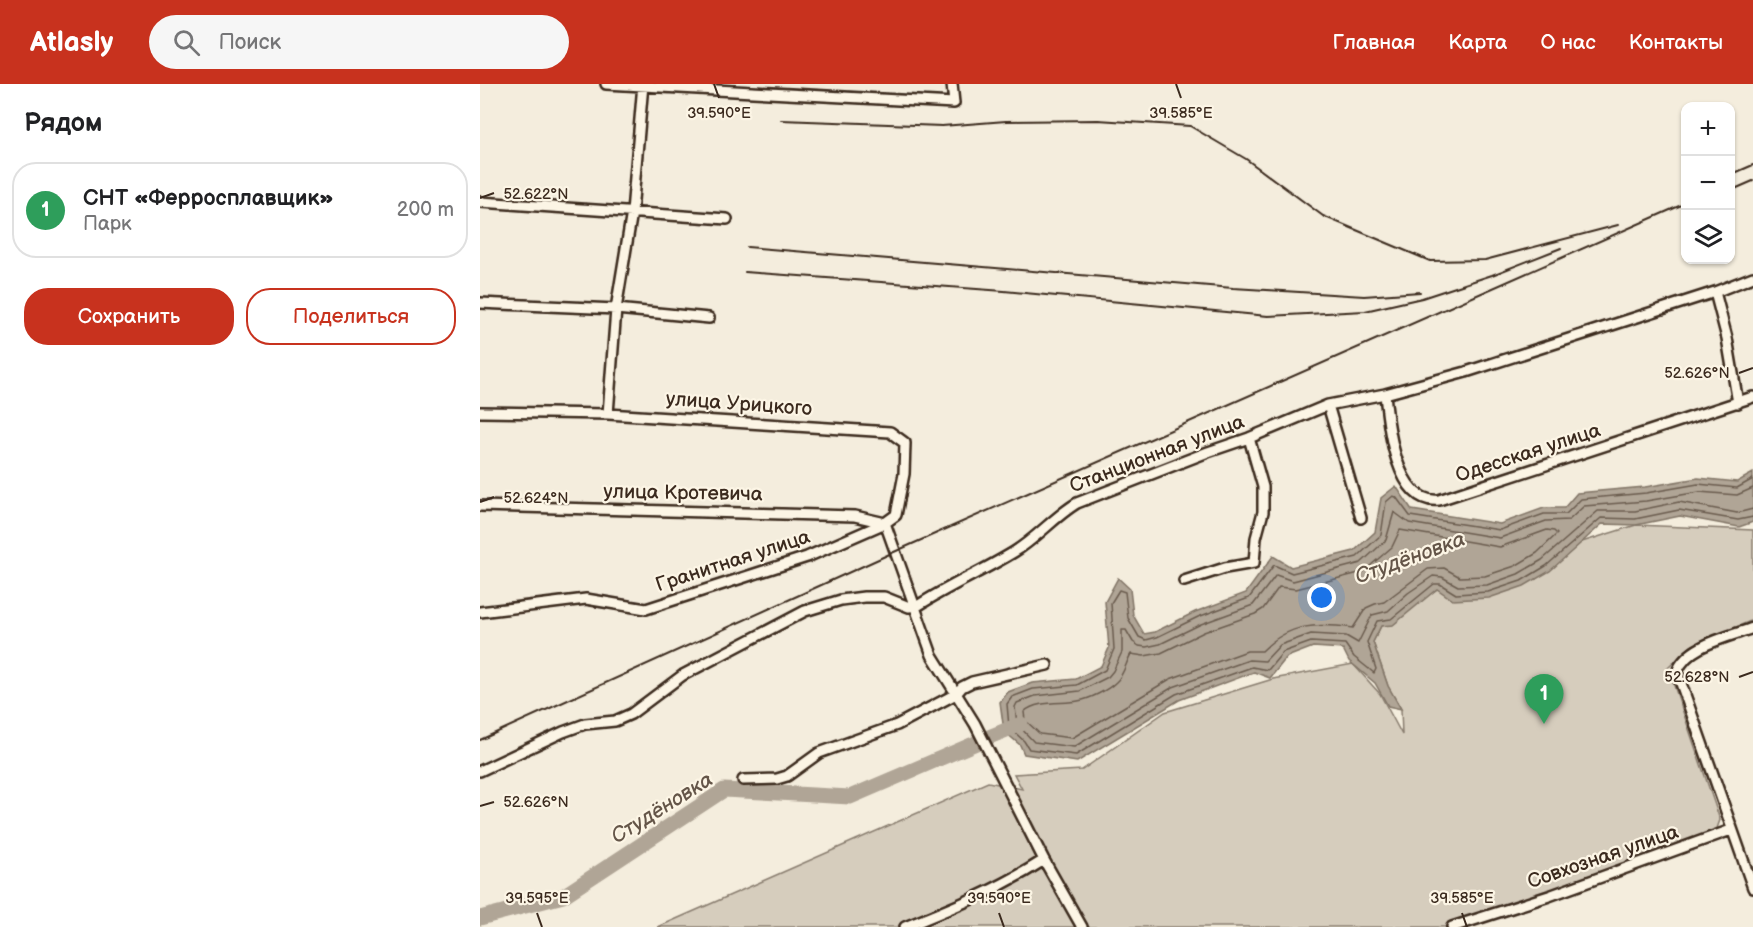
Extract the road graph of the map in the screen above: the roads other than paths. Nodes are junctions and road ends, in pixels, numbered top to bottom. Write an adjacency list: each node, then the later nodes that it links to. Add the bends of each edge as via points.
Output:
1 (606, 84): 3 (street)
2 (952, 84): 3 (street, via 954,103)
3 (643, 85): 5 (street)
4 (480, 202): 5 (street)
5 (632, 212): 6 (street); 10 (street)
6 (727, 219)
7 (1753, 277): 8 (street, Станционная улица)
8 (1715, 292): 12 (street, Станционная улица); 14 (street)
9 (480, 303): 10 (street)
10 (616, 309): 11 (street); 17 (street)
11 (709, 318)
12 (1385, 394): 14 (street, Одесская улица, via 1389,429 1402,475 1418,496 1428,502); 15 (street, Станционная улица)
13 (1753, 397): 14 (street, Одесская улица)
14 (1738, 402)
15 (1328, 405): 18 (street, Станционная улица); 20 (street)
16 (480, 412): 17 (street, улица Урицкого)
17 (608, 414): 21 (street, улица Урицкого, via 890,432 905,443 904,464 896,514)
18 (1249, 438): 22 (street, via 1263,487 1254,563); 23 (street, Станционная улица, via 1077,503 1013,552)
19 (480, 506): 21 (street, улица Кротевича, via 855,516)
20 (1361, 518)
21 (885, 523): 23 (street); 24 (street, Гранитная улица, via 807,557 646,609 586,599)
22 (1184, 581)
23 (914, 607): 27 (street, via 932,655); 28 (street, via 884,597 864,597 805,611 683,675 615,722 585,724)
24 (480, 612)
25 (1753, 628): 30 (street, via 1696,650 1680,662 1677,672)
26 (1047, 665): 27 (street, via 972,682)
27 (956, 694): 29 (street, via 897,725 819,753 787,776); 31 (street)
28 (480, 771)
29 (743, 780)
30 (1731, 830): 32 (street); 35 (street, Совхозная улица)
31 (1044, 860): 33 (street, via 985,894); 34 (street)
32 (1753, 888)
33 (905, 927)
34 (1082, 927)
35 (1452, 927)

